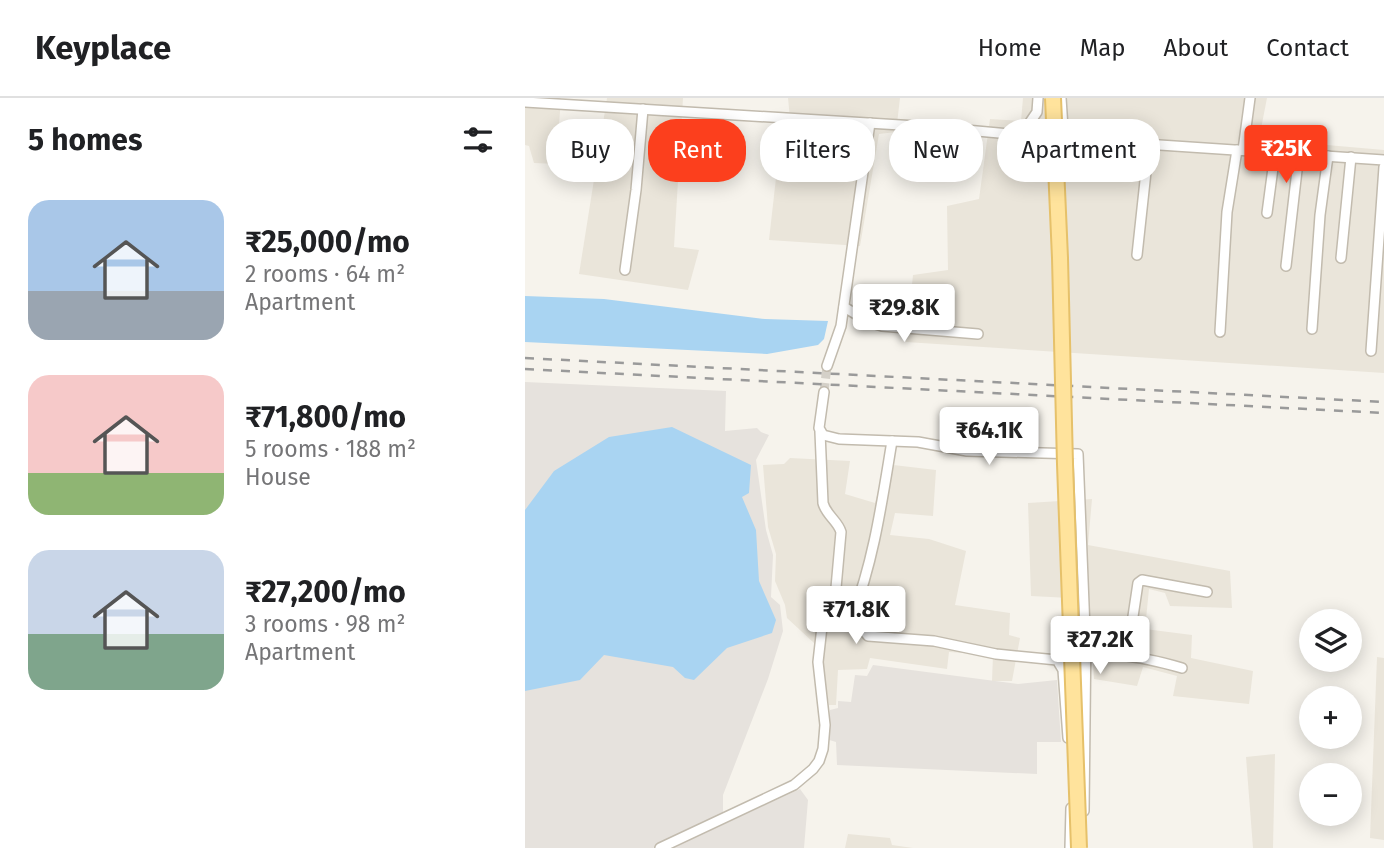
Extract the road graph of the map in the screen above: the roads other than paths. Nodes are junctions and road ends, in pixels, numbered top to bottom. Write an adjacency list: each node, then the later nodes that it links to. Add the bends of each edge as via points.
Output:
1 (1038, 98): 8 (street)
2 (1053, 98): 9 (main road, bridge)
3 (1061, 98): 10 (street)
4 (1250, 98): 14 (street)
5 (525, 102): 6 (street)
6 (643, 109): 7 (street); 28 (street)
7 (805, 119)
8 (1032, 119)
9 (1054, 119)
10 (1062, 119)
11 (875, 123): 12 (street)
12 (997, 132)
13 (1160, 145): 14 (street)
14 (1240, 150): 15 (street); 31 (street, via 1227,212)
15 (1275, 153): 16 (street); 24 (street)
16 (1299, 153): 17 (street); 27 (street)
17 (1328, 156): 18 (street); 30 (street)
18 (1351, 158): 19 (street); 26 (street)
19 (1384, 160)
20 (1384, 167): 33 (street)
21 (862, 182): 29 (street)
22 (1056, 182): 47 (main road, bridge)
23 (1145, 182): 25 (street)
24 (1266, 213)
25 (1137, 255)
26 (1342, 258)
27 (1286, 266)
28 (625, 270)
29 (844, 307): 32 (street, via 882,326); 34 (street)
30 (1312, 329)
31 (1220, 332)
32 (978, 334)
33 (1371, 351)
34 (827, 366)
35 (824, 392): 36 (street)
36 (820, 432): 37 (street, via 839,439); 39 (street, via 823,503 841,532)
37 (892, 441): 40 (street, via 873,553); 41 (street, via 967,451 1078,454)
38 (1207, 592): 41 (street, via 1142,580 1132,623)
39 (835, 599): 40 (street); 45 (street, via 825,600 818,662 825,725 819,761 794,785)
40 (852, 617): 43 (street, via 872,637 933,641)
41 (1085, 630): 42 (street)
42 (1085, 654): 43 (street); 44 (street, via 1132,656); 48 (street)
43 (1058, 661): 46 (street, via 1063,670 1069,747)
44 (1182, 668)
45 (660, 848)
46 (1070, 848)
47 (1079, 848)
48 (1085, 848)

